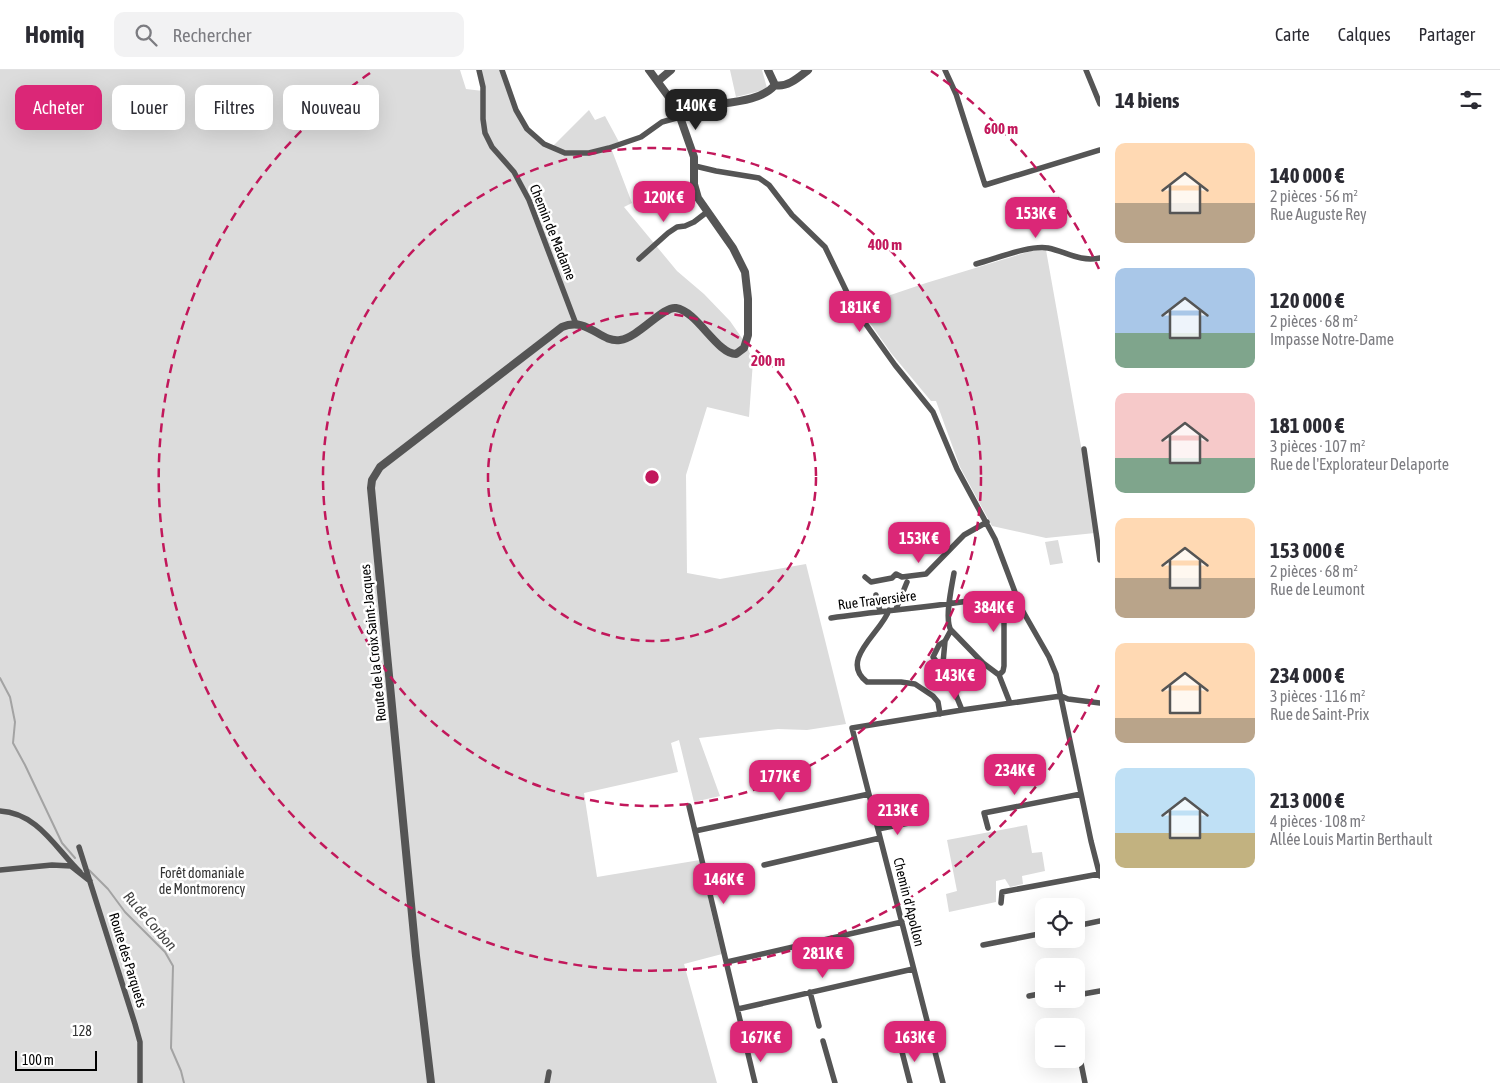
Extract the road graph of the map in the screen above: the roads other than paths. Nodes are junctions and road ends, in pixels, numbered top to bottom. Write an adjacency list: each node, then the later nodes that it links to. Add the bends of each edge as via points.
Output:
1 (479, 70): 19 (street, Chemin de Madame, via 485,133 492,147 514,172 529,200)
2 (502, 70): 12 (street, via 516,110 527,129 544,144 565,153 589,153 609,148 641,137)
3 (649, 70): 9 (street)
4 (672, 70): 9 (street)
5 (768, 70): 10 (street)
6 (808, 70): 10 (street, via 790,82)
7 (945, 70): 13 (street, via 956,94 985,185)
8 (1086, 70): 11 (street)
9 (658, 80): 12 (street)
10 (775, 85): 12 (street, via 770,91 744,100 701,107)
11 (1100, 104)
12 (679, 116): 14 (street)
13 (1100, 150)
14 (695, 166): 15 (street, via 696,192); 21 (street, via 759,178 770,185 792,215 825,247 856,309 933,412 957,469)
15 (707, 212): 17 (street, via 694,222 668,233); 19 (street, via 733,248 745,272 748,335 744,348 736,354 726,352 697,322 674,307 638,332 620,340)
16 (1100, 258): 18 (street, via 1082,259 1047,248 1029,249)
17 (639, 260)
18 (976, 264)
19 (576, 324): 80 (street, Route de la Croix Saint-Jacques, via 562,327 508,368 380,468 372,480 410,905)
20 (1084, 449): 22 (street)
21 (987, 522): 24 (street, via 964,536 926,574 902,577 896,574 892,578 871,582); 26 (street)
22 (1100, 560)
23 (954, 573): 29 (street)
24 (865, 577)
25 (907, 582): 31 (street)
26 (1015, 593): 28 (street, Rue Traversière); 30 (street)
27 (876, 595): 33 (street)
28 (1002, 596): 29 (street, Rue Traversière); 34 (street)
29 (949, 604): 31 (street, Rue Traversière); 36 (street, via 948,627)
30 (1021, 608): 34 (street); 40 (street, via 1049,657)
31 (896, 609): 32 (street, Rue Traversière)
32 (889, 610): 33 (street, Rue Traversière); 44 (street, via 860,652 860,675 867,682 915,684 938,702)
33 (880, 611): 35 (street, Rue Traversière)
34 (1004, 612): 39 (street, via 1004,666)
35 (831, 618)
36 (951, 630): 37 (street); 39 (street)
37 (945, 641): 38 (street); 38 (street, via 938,645 933,657 939,665)
38 (943, 663): 43 (street)
39 (999, 675): 41 (street)
40 (1061, 696): 41 (street); 42 (street); 46 (street)
41 (1010, 703): 43 (street)
42 (1100, 703)
43 (962, 710): 44 (street)
44 (940, 714): 45 (street, Chemin d'Apollon, via 852,728)
45 (869, 794): 51 (street, Chemin d'Apollon); 52 (street)
46 (1081, 794): 50 (street, via 984,813); 58 (street)
47 (689, 806): 52 (street)
48 (0, 811): 57 (street, via 10,812 35,824)
49 (914, 822): 51 (street)
50 (988, 828)
51 (878, 830): 53 (street, Chemin d'Apollon)
52 (695, 831): 66 (street)
53 (880, 838): 55 (street); 62 (street, Chemin d'Apollon)
54 (79, 846): 59 (street, Route des Parquets)
55 (764, 865)
56 (0, 870): 57 (street, via 52,865 71,866)
57 (80, 872): 59 (street)
58 (1100, 875): 60 (street, via 1002,892)
59 (91, 883): 79 (street, Route des Parquets, via 140,1042)
60 (1001, 903)
61 (1100, 921): 63 (street)
62 (902, 922): 66 (street); 67 (street, Chemin d'Apollon)
63 (1085, 924)
64 (1035, 935): 65 (street)
65 (983, 945)
66 (727, 962): 73 (street)
67 (913, 969): 69 (street); 85 (street, Chemin d'Apollon)
68 (1100, 991): 70 (street)
69 (810, 992): 73 (street); 74 (street)
70 (1085, 994)
71 (1035, 995): 72 (street)
72 (1029, 996)
73 (738, 1009): 82 (street)
74 (819, 1026)
75 (824, 1041): 83 (street)
76 (901, 1048): 84 (street)
77 (1082, 1068): 86 (street)
78 (549, 1072): 81 (street)
79 (140, 1083)
80 (431, 1083)
81 (547, 1083)
82 (755, 1083)
83 (835, 1083)
84 (910, 1083)
85 (943, 1083)
86 (1085, 1083)

